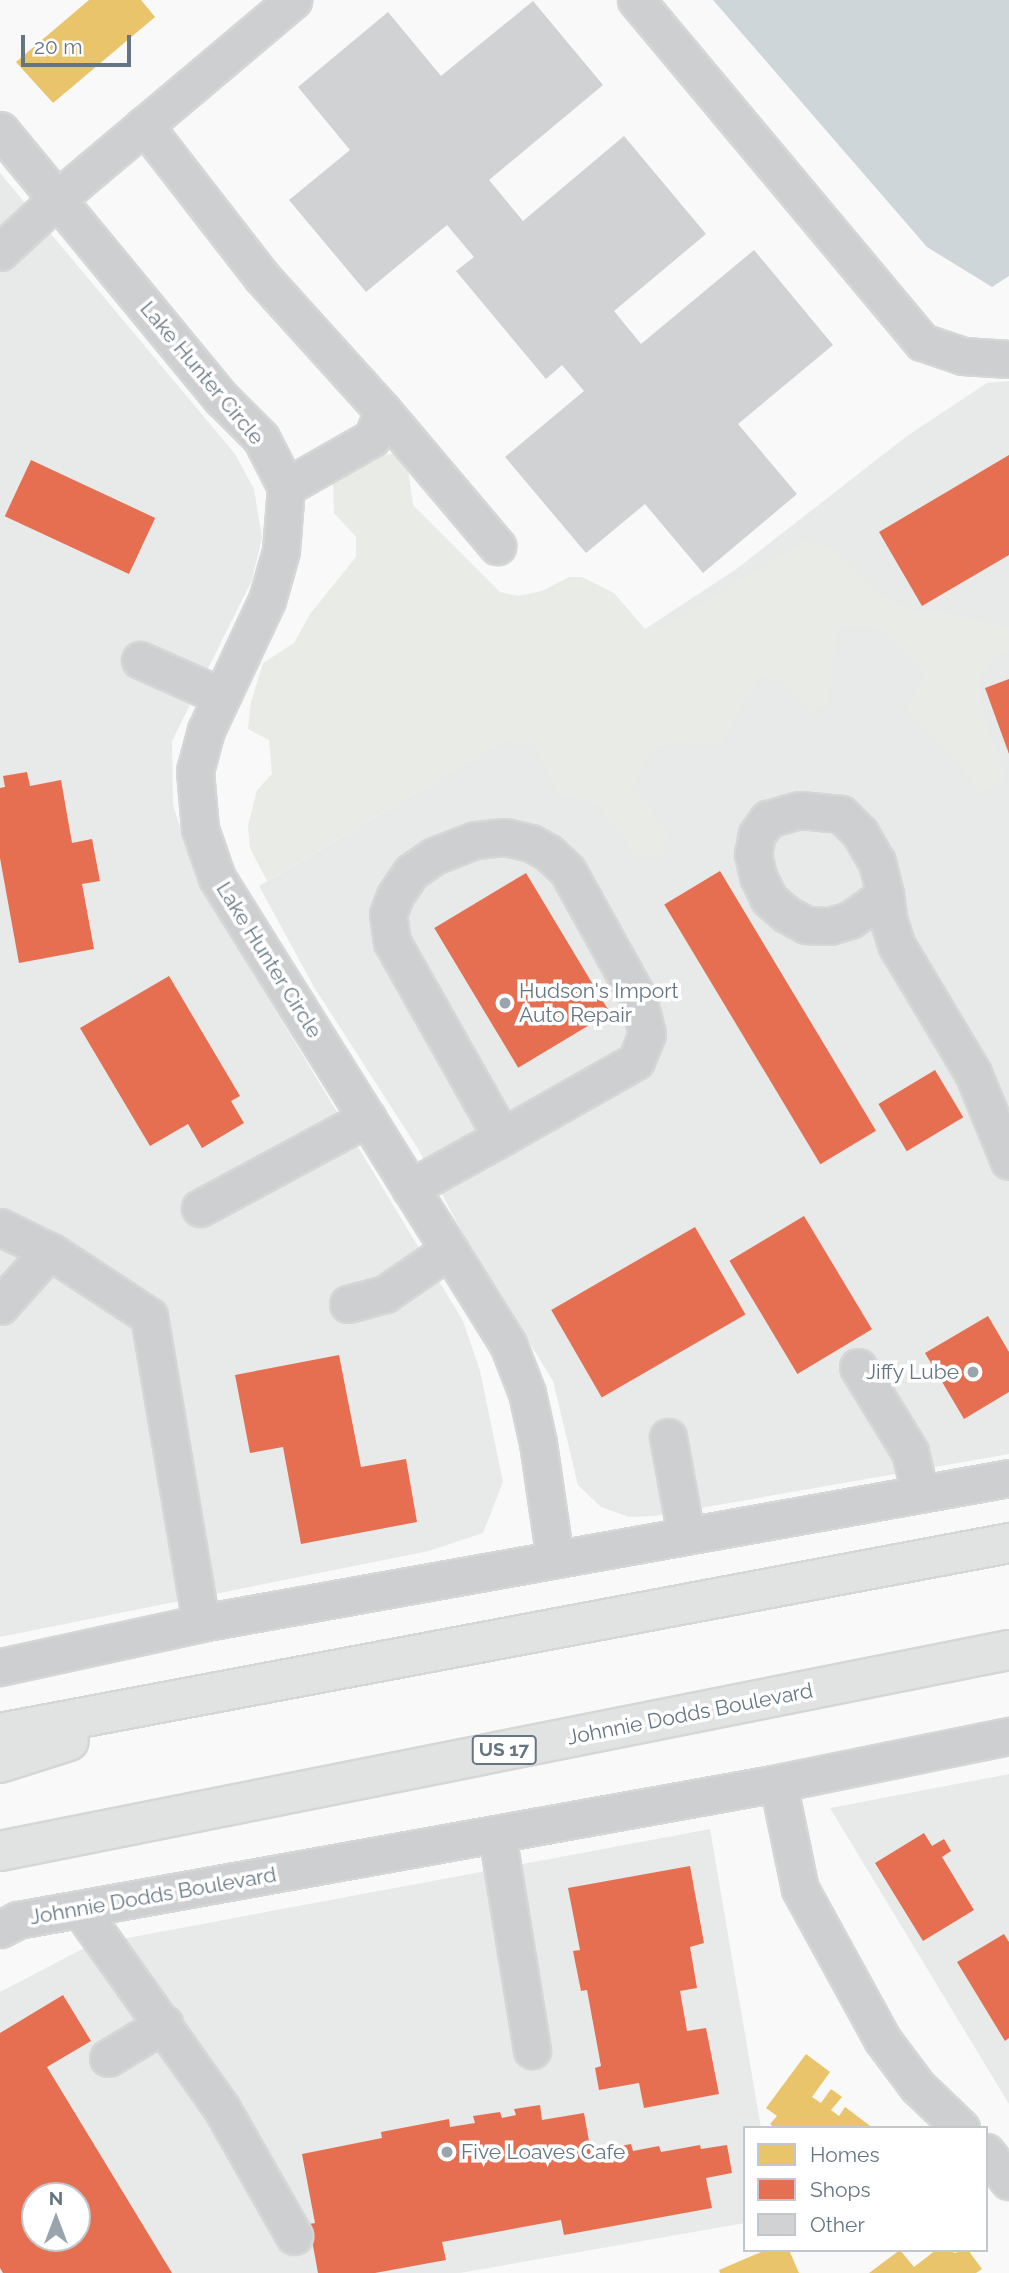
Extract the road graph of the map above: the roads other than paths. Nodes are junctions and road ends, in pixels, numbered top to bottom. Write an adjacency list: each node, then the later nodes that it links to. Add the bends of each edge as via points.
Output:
1 (293, 0): 3 (street)
2 (636, 0): 7 (street, via 922,342 963,356)
3 (145, 125): 5 (street); 8 (street, via 261,276)
4 (0, 130): 5 (street, Lake Hunter Circle)
5 (57, 199): 6 (street); 9 (street, Lake Hunter Circle, via 222,399 261,438)
6 (0, 252)
7 (1009, 359)
8 (383, 411): 9 (street, via 372,438); 10 (street)
9 (286, 487): 12 (street, Lake Hunter Circle, via 281,551 267,600)
10 (498, 546)
11 (140, 660): 12 (street)
12 (221, 696): 14 (street, Lake Hunter Circle, via 195,771 200,829 217,878)
13 (885, 895): 16 (street, via 897,946 973,1073)
14 (367, 1118): 17 (street, Lake Hunter Circle); 18 (street)
15 (502, 1137): 15 (street, via 636,1061 647,1034 638,998 567,870 549,853 505,837 475,840 434,856 411,872 388,914 392,942); 17 (street)
16 (1009, 1161)
17 (410, 1188): 20 (street, Lake Hunter Circle)
18 (200, 1208)
19 (0, 1227): 21 (street)
20 (449, 1250): 22 (street, via 386,1294); 30 (street, Lake Hunter Circle, via 508,1344 527,1394)
21 (49, 1251): 23 (street); 31 (street, via 149,1316)
22 (348, 1304)
23 (0, 1306)
24 (858, 1367): 27 (street, via 910,1452)
25 (668, 1437): 28 (street)
26 (1009, 1478): 27 (street)
27 (920, 1494): 28 (street)
28 (686, 1535): 30 (street)
29 (1009, 1543): 34 (highway)
30 (555, 1559): 31 (street)
31 (201, 1623): 33 (street)
32 (1009, 1650): 40 (highway, Johnnie Dodds Boulevard / US 17)
33 (0, 1667)
34 (214, 1693): 35 (highway); 37 (highway)
35 (0, 1733)
36 (1009, 1736): 38 (street, Johnnie Dodds Boulevard)
37 (0, 1763)
38 (778, 1783): 39 (street, Johnnie Dodds Boulevard); 46 (street, via 800,1889 882,2039 917,2086)
39 (498, 1834): 41 (street, Johnnie Dodds Boulevard); 44 (street)
40 (0, 1850)
41 (80, 1909): 42 (street, Johnnie Dodds Boulevard, via 18,1920); 43 (street)
42 (0, 1929)
43 (164, 2024): 45 (street); 49 (street, via 222,2109)
44 (531, 2050)
45 (108, 2058)
46 (959, 2126)
47 (988, 2155): 48 (street)
48 (1009, 2181)
49 (294, 2236)

